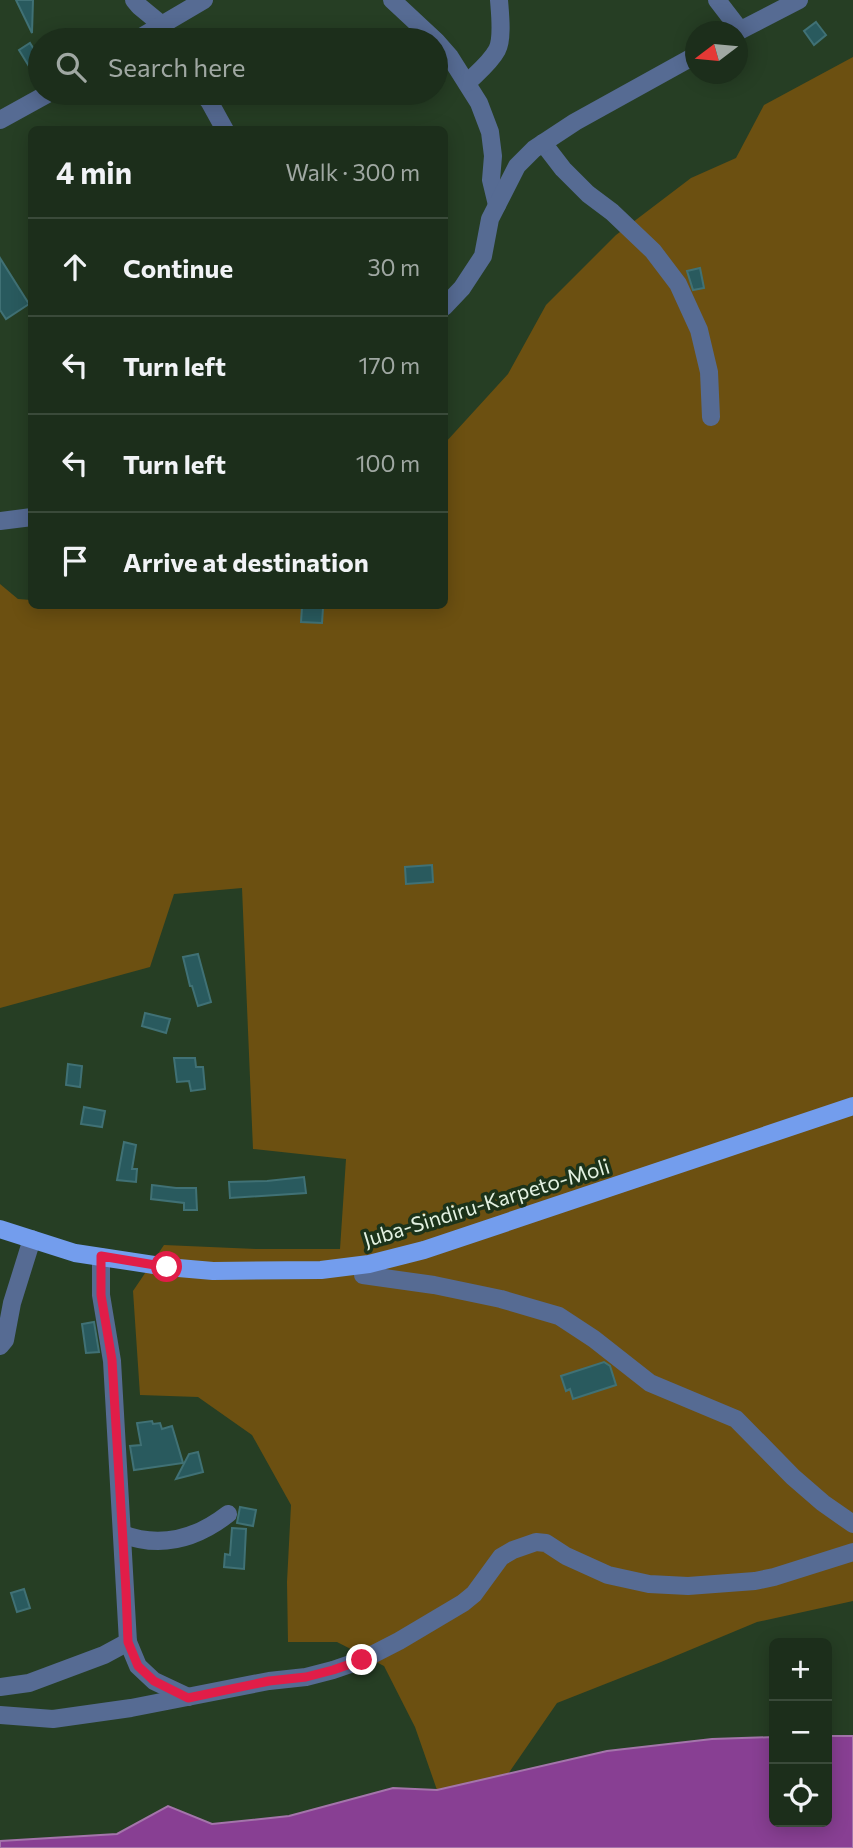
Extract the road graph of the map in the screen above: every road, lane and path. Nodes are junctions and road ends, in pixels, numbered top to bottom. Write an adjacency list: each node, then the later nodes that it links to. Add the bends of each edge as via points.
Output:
1 (134, 0): 9 (street)
2 (204, 0): 10 (street)
3 (392, 0): 11 (street)
4 (499, 0): 14 (street, via 499,48)
5 (717, 0): 7 (street)
6 (799, 0): 8 (street)
7 (732, 21)
8 (748, 26)
9 (161, 28)
10 (170, 28)
11 (421, 28)
12 (448, 55): 14 (street)
13 (685, 61): 19 (street)
14 (467, 83): 20 (street, via 490,132 491,180)
15 (28, 105): 17 (street)
16 (211, 105): 18 (street)
17 (0, 120)
18 (224, 126)
19 (542, 143): 20 (street, via 517,166); 22 (street, via 588,194 653,251 678,284 702,341)
20 (497, 205): 21 (street, via 483,256)
21 (448, 303)
22 (711, 417)
23 (28, 518): 24 (street)
24 (0, 521)
25 (853, 1106): 28 (main road, Juba-Sindiru-Karpeto-Moli, via 424,1250 369,1264 321,1270 213,1271)
26 (0, 1229): 27 (main road, Juba-Sindiru-Karpeto-Moli)
27 (32, 1239): 28 (main road, Juba-Sindiru-Karpeto-Moli); 30 (street)
28 (101, 1256): 33 (street)
29 (363, 1275): 32 (street, via 501,1299 559,1316 650,1383 736,1419 793,1477)
30 (0, 1346)
31 (228, 1514): 33 (street, via 183,1539 137,1539)
32 (853, 1524)
33 (122, 1534): 35 (street)
34 (853, 1552): 37 (street, via 755,1581 688,1586 608,1575 545,1542 536,1542 501,1557 463,1603 362,1660 306,1677)
35 (128, 1642): 36 (street, via 29,1683); 37 (street, via 138,1666 154,1681)
36 (0, 1686)
37 (188, 1698): 38 (street, via 53,1719)
38 (0, 1715)

